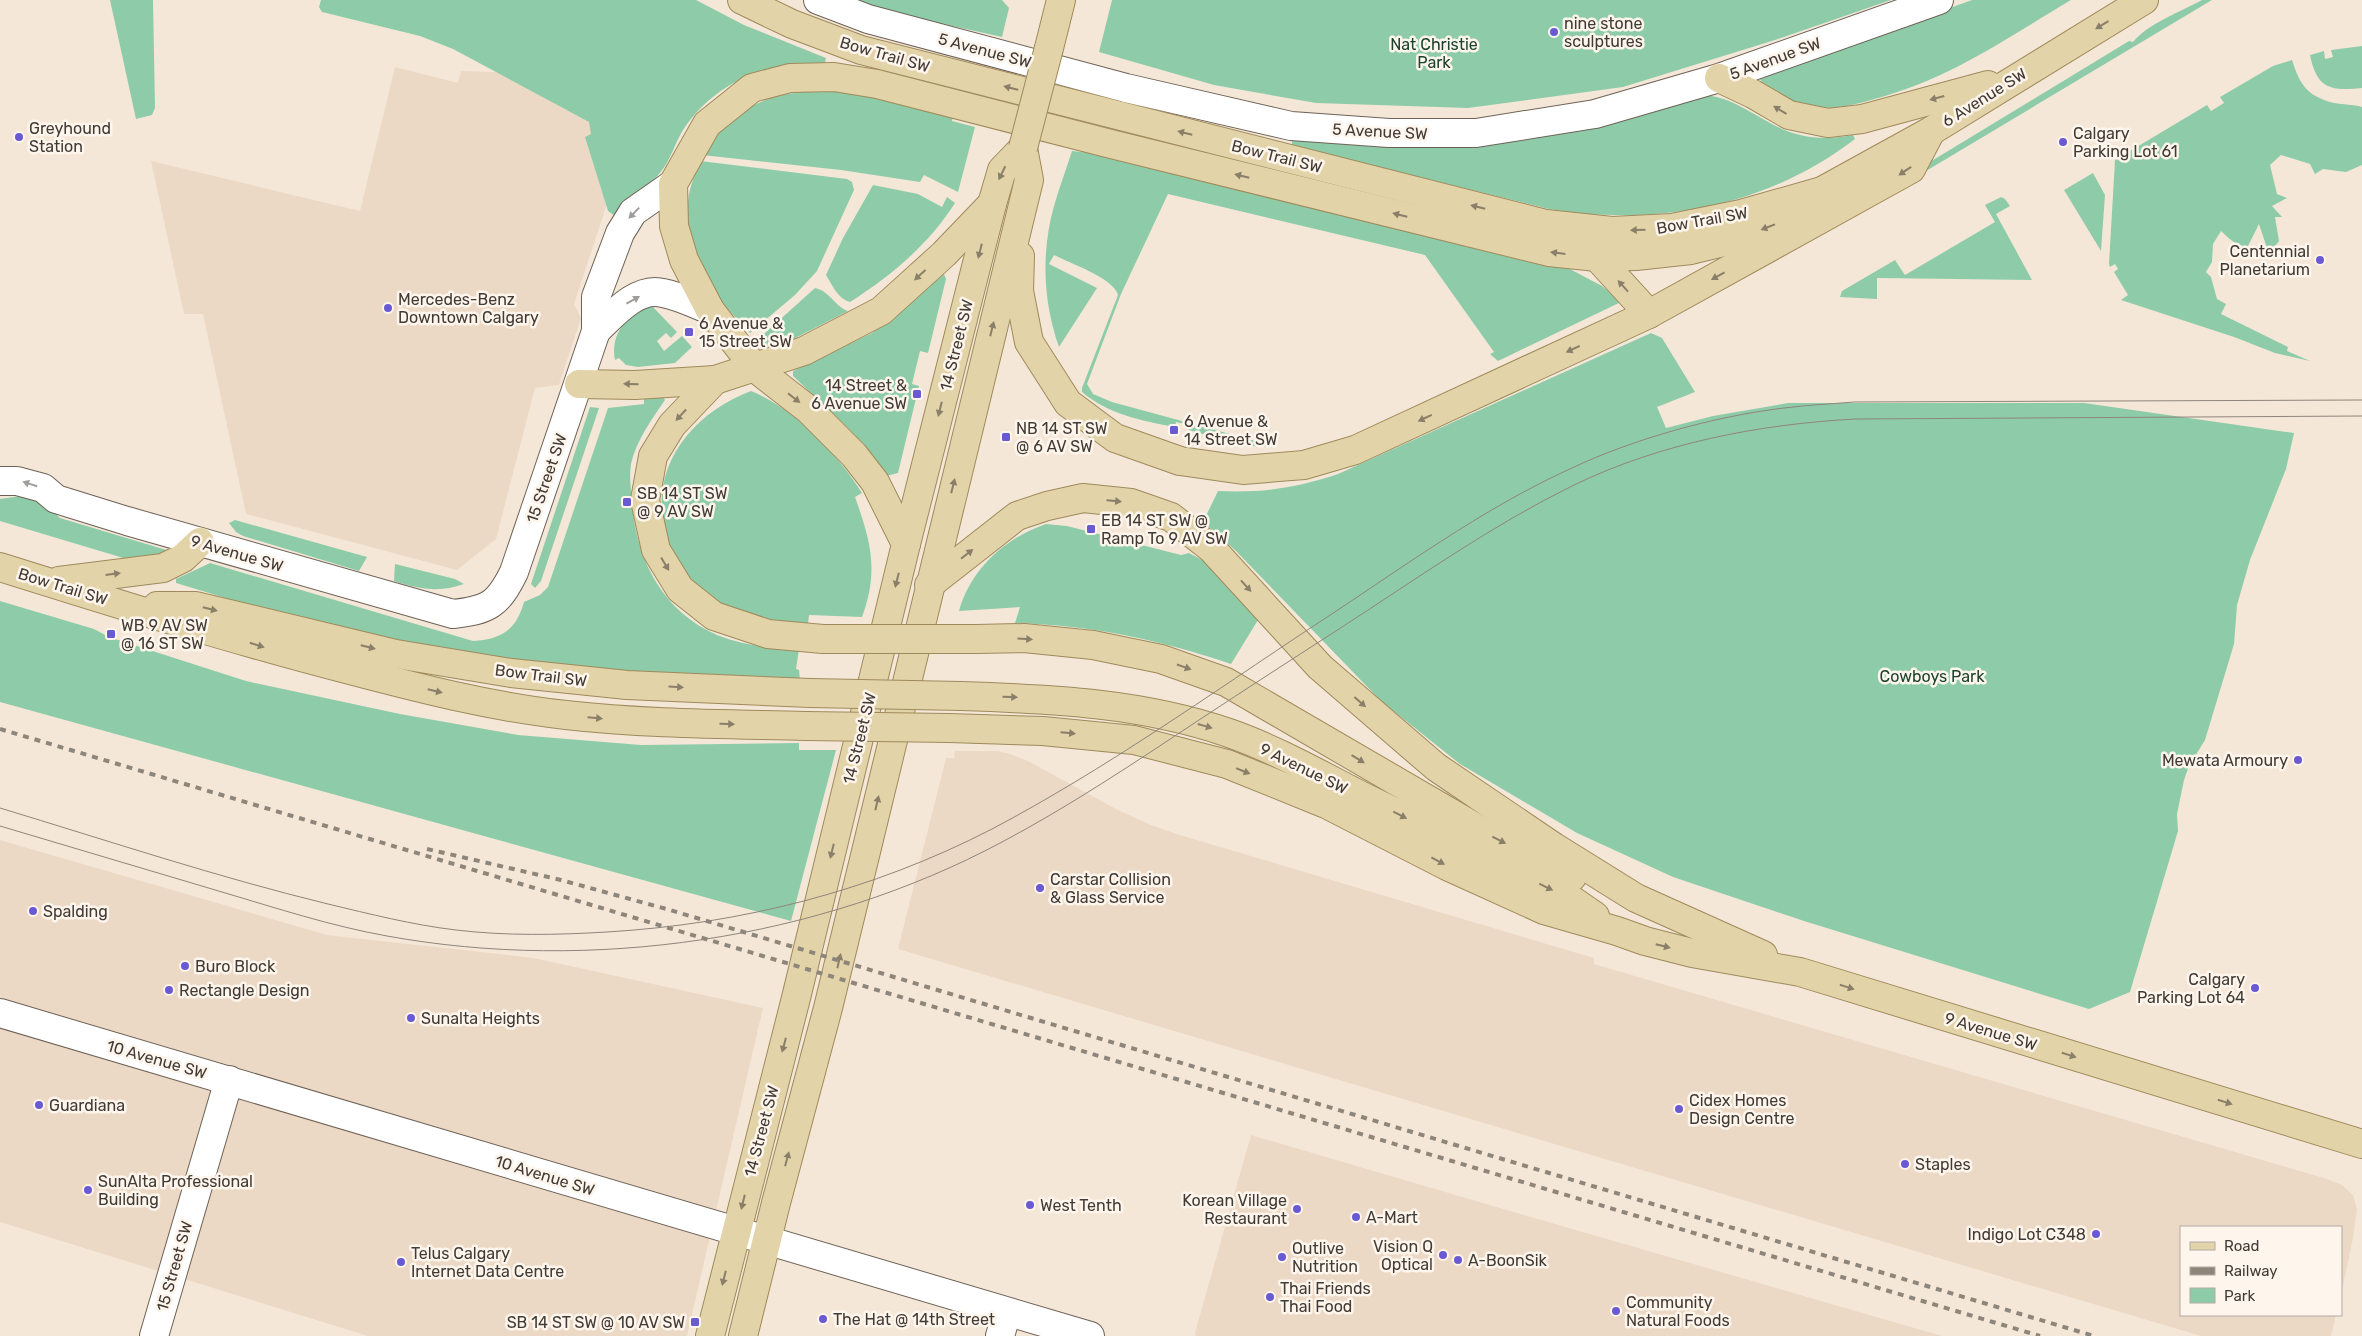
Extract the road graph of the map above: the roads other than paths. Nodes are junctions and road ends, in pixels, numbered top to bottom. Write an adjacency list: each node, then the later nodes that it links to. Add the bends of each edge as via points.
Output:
1 (742, 0): 11 (main road, Bow Trail SW, one-way to 1, via 1741,214 1672,228 1612,231 1546,224 861,50 792,24)
2 (818, 0): 7 (street, 5 Avenue SW, via 868,19 1291,126 1389,133 1476,133 1595,114)
3 (1061, 0): 9 (main road, 14 Street SW, bridge)
4 (1939, 0): 7 (street, 5 Avenue SW)
5 (2144, 0): 6 (main road, 6 Avenue SW, one-way to 6)
6 (2018, 76): 7 (main road, one-way to 7, via 1862,119 1828,123 1788,116); 8 (main road, 6 Avenue SW)
7 (1719, 78)
8 (1930, 131): 11 (main road, 6 Avenue SW); 16 (main road, one-way to 16, via 1911,169)
9 (1023, 148): 12 (main road, 14 Street SW, one-way to 12, via 1002,170); 13 (main road, 14 Street SW, via 1029,180)
10 (673, 184): 14 (main road, one-way to 10, via 1549,252 877,84 834,77 790,78 752,88 707,124); 15 (main road, via 674,226 684,260); 17 (street, 15 Street SW, one-way to 17, via 633,212 620,233 596,297)
11 (1822, 190): 14 (main road, one-way to 14, via 1807,208 1736,239 1691,250)
12 (992, 204): 18 (main road, one-way to 18, via 944,254 881,311 804,350); 23 (main road, 14 Street SW, one-way to 23)
13 (1020, 211): 16 (main road, one-way to 13, via 1355,450 1304,465 1243,470 1180,461 1115,438 1068,403 1029,342 1019,291); 26 (main road, 14 Street SW, one-way to 13)
14 (1597, 257): 16 (main road, one-way to 14)
15 (710, 310): 17 (street, 15 Street SW, one-way to 15, via 622,306 646,292 662,292); 18 (main road)
16 (1648, 314)
17 (596, 331): 20 (street, 15 Street SW)
18 (755, 368): 19 (main road); 23 (main road, one-way to 23, via 809,410 854,455 880,489)
19 (714, 380): 20 (main road, one-way to 20); 31 (main road, one-way to 31, bridge, via 672,425 654,456 645,500 656,550 680,589 714,616 768,634 823,639 1024,638 1093,645 1161,659 1226,682 1487,834 1581,882)
20 (579, 384): 28 (street, 15 Street SW, via 514,572 496,602)
21 (0, 481): 22 (street, 9 Avenue SW, one-way to 21, via 56,499 43,488 17,481)
22 (200, 542): 25 (main road, one-way to 22, via 162,568 183,558); 28 (street, 9 Avenue SW, via 453,614)
23 (906, 544): 37 (main road, 14 Street SW, one-way to 37)
24 (0, 567): 25 (main road, Bow Trail SW)
25 (48, 582): 27 (main road, Bow Trail SW)
26 (929, 585): 31 (main road, one-way to 31, via 1017,516 1047,506 1083,498 1132,503 1171,517 1212,549 1320,667 1436,767); 38 (main road, 14 Street SW, one-way to 26, via 828,1008)
27 (127, 606): 29 (main road, Bow Trail SW, one-way to 29, bridge, via 196,606 396,654 511,673 627,685); 30 (main road, Bow Trail SW, one-way to 30, bridge, via 287,654 388,680 492,704 564,715 626,720)
28 (478, 611)
29 (961, 696): 32 (main road, 9 Avenue SW, one-way to 32, via 1039,698 1116,706 1174,717 1230,733 1569,898)
30 (949, 728): 32 (main road, 9 Avenue SW, one-way to 32, via 1043,731 1134,740 1227,764 1326,804 1447,866 1544,910)
31 (1636, 898): 33 (main road)
32 (1617, 931): 33 (main road, 9 Avenue SW, one-way to 33, via 1692,953)
33 (1800, 972): 36 (main road, 9 Avenue SW, one-way to 36)
34 (0, 1012): 35 (street, 10 Avenue SW)
35 (229, 1080): 37 (street, 10 Avenue SW); 40 (street, 15 Street SW)
36 (2362, 1144)
37 (736, 1231): 38 (street, 10 Avenue SW); 41 (main road, 14 Street SW, one-way to 41)
38 (767, 1240): 39 (street, 10 Avenue SW); 42 (main road, 14 Street SW)
39 (1004, 1324): 43 (street, 10 Avenue SW)
40 (154, 1336)
41 (710, 1336)
42 (743, 1336)
43 (1090, 1336)

